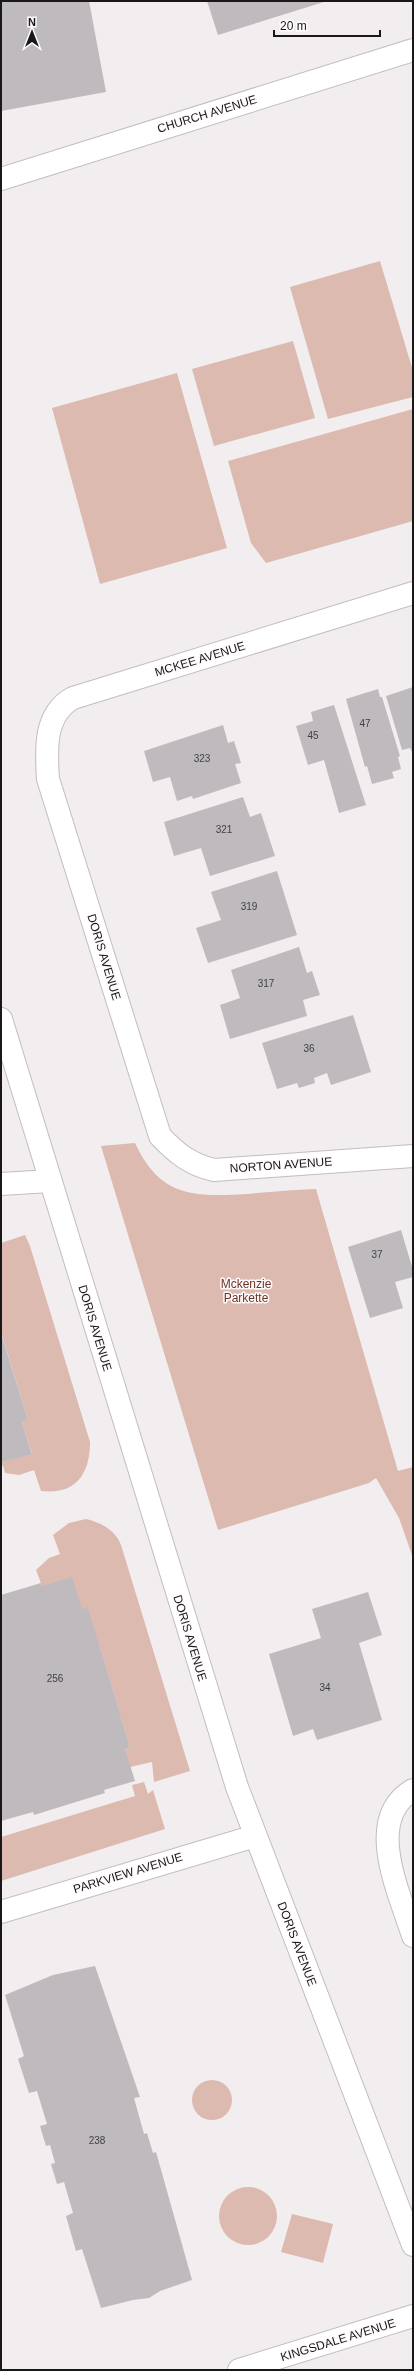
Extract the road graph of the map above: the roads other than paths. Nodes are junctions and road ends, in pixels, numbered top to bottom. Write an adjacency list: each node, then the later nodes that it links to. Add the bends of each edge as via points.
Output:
1 (413, 50): 2 (street, CHURCH AVENUE)
2 (1, 179)
3 (413, 593): 4 (street, MCKEE AVENUE, via 73,698 56,712 50,725 46,758)
4 (48, 779): 6 (street, DORIS AVENUE)
5 (1, 1020): 8 (street, DORIS AVENUE)
6 (160, 1136): 7 (street, NORTON AVENUE, via 184,1158 198,1166 214,1170)
7 (413, 1156)
8 (50, 1181): 9 (street); 11 (street, DORIS AVENUE, via 217,1727)
9 (1, 1184)
10 (413, 1790): 13 (street, via 394,1806 387,1830 389,1857)
11 (255, 1836): 12 (street, PARKVIEW AVENUE); 14 (street, DORIS AVENUE)
12 (1, 1912)
13 (413, 1936)
14 (413, 2245)
15 (413, 2316): 16 (street, KINGSDALE AVENUE)
16 (239, 2370)

